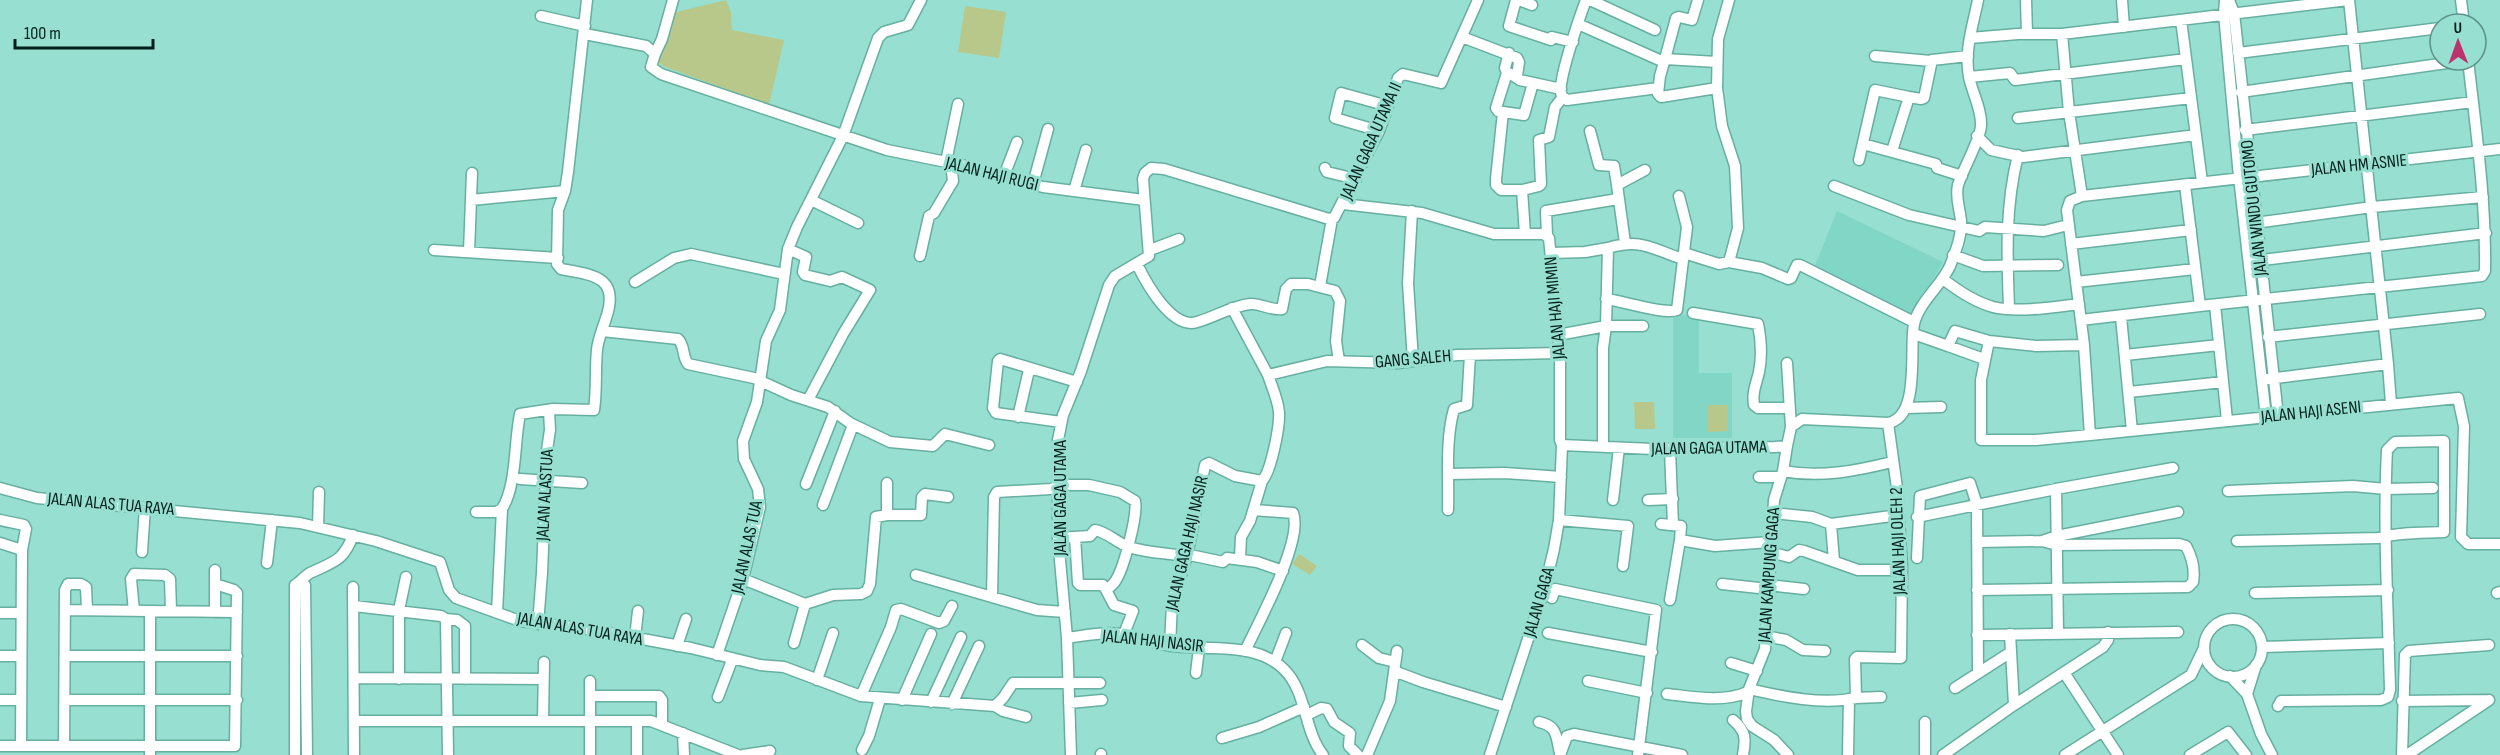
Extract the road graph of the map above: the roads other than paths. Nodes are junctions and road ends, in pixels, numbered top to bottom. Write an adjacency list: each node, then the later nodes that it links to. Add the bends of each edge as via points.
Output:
1 (587, 0): 21 (street)
2 (673, 0): 30 (street)
3 (921, 0): 64 (street, JALAN ALAS TUA, via 908,25 886,31 878,38)
4 (1478, 0): 26 (street, JALAN GAGA UTAMA II)
5 (1518, 0): 15 (street); 29 (street, via 1509,26 1542,39)
6 (1588, 0): 19 (street); 22 (street)
7 (1698, 0): 35 (street, via 1692,20 1676,18)
8 (1729, 0): 37 (street, via 1718,39)
9 (1978, 0): 27 (street)
10 (2026, 0): 24 (street)
11 (2122, 0): 20 (street)
12 (2228, 0): 16 (street, JALAN WINDU GUTOMO)
13 (2349, 0): 14 (street); 28 (street)
14 (2334, 1): 16 (street)
15 (1532, 5)
16 (2229, 14): 18 (street); 31 (street, JALAN WINDU GUTOMO); 58 (street, JALAN WINDU GUTOMO)
17 (542, 16): 21 (street)
18 (2181, 20): 20 (street); 34 (street)
19 (1578, 24): 29 (street); 35 (street)
20 (2124, 27): 25 (street)
21 (585, 30): 30 (street, via 646,46); 90 (street)
22 (1655, 30)
23 (2428, 30): 28 (street)
24 (2027, 34): 25 (street); 27 (street)
25 (2062, 34): 40 (street)
26 (1462, 37): 41 (street, via 1509,54 1505,68); 53 (street, JALAN GAGA UTAMA II, via 1441,83 1400,76)
27 (1970, 38): 33 (street)
28 (2354, 41): 31 (street); 42 (street)
29 (1574, 42): 48 (street)
30 (655, 54): 64 (street, JALAN HAJI RUGI, via 651,67 661,74)
31 (2238, 54): 47 (street, JALAN WINDU GUTOMO)
32 (1875, 56): 36 (street)
33 (1968, 56): 36 (street); 43 (street)
34 (2186, 59): 40 (street); 50 (street)
35 (1664, 61): 37 (street); 45 (street)
36 (1931, 61): 49 (street, via 1924,98)
37 (1717, 62): 46 (street)
38 (2428, 66): 42 (street)
39 (2469, 72): 51 (street)
40 (2064, 73): 43 (street, via 2015,80 2010,73); 55 (street)
41 (1512, 74): 44 (street); 54 (street, via 1496,108)
42 (2357, 76): 47 (street); 56 (street)
43 (1969, 77): 65 (street, via 1981,122)
44 (1533, 83): 48 (street); 54 (street, via 1524,115)
45 (1658, 88): 46 (street, via 1660,97); 48 (street, via 1567,100)
46 (1717, 88): 127 (street, via 1722,126 1735,166 1738,228)
47 (2241, 92): 58 (street, JALAN WINDU GUTOMO)
48 (1562, 93): 89 (street, via 1549,137 1539,140 1541,184)
49 (1909, 97): 67 (street, via 1875,90); 70 (street)
50 (2191, 98): 55 (street); 63 (street)
51 (2473, 102): 56 (street); 71 (street)
52 (958, 104): 75 (street)
53 (1388, 106): 60 (street, JALAN GAGA UTAMA II); 60 (street, via 1341,93 1335,118)
54 (1503, 112): 89 (street, via 1496,185 1501,190)
55 (2069, 112): 57 (street); 72 (street)
56 (2362, 116): 61 (street); 76 (street)
57 (2018, 118)
58 (2239, 118): 61 (street, JALAN WINDU GUTOMO); 82 (street, JALAN WINDU GUTOMO)
59 (1048, 129): 85 (street)
60 (1379, 130): 83 (street, JALAN GAGA UTAMA II)
61 (2245, 130): 82 (street, JALAN WINDU GUTOMO)
62 (1590, 131): 86 (street, via 1599,165 1614,166)
63 (2196, 135): 72 (street); 84 (street)
64 (843, 136): 75 (street, JALAN HAJI RUGI); 97 (street, JALAN ALAS TUA)
65 (1977, 136): 73 (street, via 1991,150); 81 (street)
66 (1017, 142): 80 (street)
67 (1863, 144): 70 (street); 74 (street)
68 (2500, 149): 71 (street, JALAN HM ASNIE)
69 (1086, 150): 91 (street)
70 (1892, 151): 81 (street)
71 (2479, 151): 76 (street, JALAN HM ASNIE); 94 (street)
72 (2076, 152): 73 (street, via 2023,158); 93 (street)
73 (2018, 155): 107 (street)
74 (1859, 160)
75 (949, 163): 80 (street, JALAN HAJI RUGI); 123 (street, via 953,182 929,216)
76 (2367, 164): 82 (street, JALAN HM ASNIE); 100 (street)
77 (1325, 168): 83 (street, via 1327,172)
78 (1645, 170): 86 (street)
79 (472, 173): 96 (street)
80 (1004, 176): 85 (street, JALAN HAJI RUGI)
81 (1962, 176): 106 (street, via 1957,198)
82 (2244, 177): 84 (street, JALAN HM ASNIE); 104 (street, JALAN WINDU GUTOMO); 126 (street, JALAN WINDU GUTOMO)
83 (1356, 179): 99 (street, JALAN GAGA UTAMA II)
84 (2202, 182): 87 (street, JALAN HM ASNIE)
85 (1033, 184): 91 (street, JALAN HAJI RUGI)
86 (1617, 185): 95 (street)
87 (2185, 185): 93 (street, JALAN HM ASNIE); 108 (street)
88 (1834, 186): 106 (street, via 1909,215)
89 (1522, 190): 110 (street)
90 (565, 191): 96 (street); 125 (street, via 558,210)
91 (1074, 191): 98 (street, JALAN HAJI RUGI)
92 (1679, 196): 124 (street, via 1687,227)
93 (2082, 196): 105 (street, via 2067,205)
94 (2483, 197): 100 (street); 109 (street)
95 (1618, 199): 111 (street, via 1546,211); 113 (street)
96 (471, 200): 120 (street)
97 (811, 200): 103 (street); 117 (street, JALAN ALAS TUA)
98 (1144, 200): 102 (street, JALAN GAGA UTAMA II, via 1143,176 1154,167); 119 (street)
99 (1343, 204): 101 (street, JALAN HAJI MIMIN); 102 (street, JALAN GAGA UTAMA II)
100 (2372, 207): 104 (street); 115 (street)
101 (1412, 211): 110 (street, JALAN HAJI MIMIN, via 1494,234); 166 (street, via 1408,283)
102 (1332, 219): 136 (street)
103 (858, 223)
104 (2255, 223): 126 (street, JALAN WINDU GUTOMO)
105 (2068, 225): 107 (street, via 2044,231); 114 (street)
106 (1961, 227): 107 (street); 122 (street)
107 (2008, 230): 130 (street)
108 (2191, 230): 114 (street); 131 (street)
109 (2486, 233): 115 (street); 137 (street, via 2482,276)
110 (1525, 234): 111 (street, JALAN HAJI MIMIN)
111 (1547, 235): 121 (street, JALAN HAJI MIMIN)
112 (1179, 239): 119 (street)
113 (1625, 243): 116 (street); 124 (street, via 1649,245 1668,255)
114 (2071, 244): 135 (street)
115 (2375, 246): 126 (street); 137 (street)
116 (1608, 248): 121 (street); 138 (street)
117 (788, 249): 132 (street, JALAN ALAS TUA); 176 (street, via 806,256 806,275 830,281 842,277 870,290)
118 (434, 250): 120 (street)
119 (1150, 250): 128 (street, JALAN GAGA UTAMA, via 1147,259)
120 (469, 252): 125 (street)
121 (1551, 253): 155 (street, JALAN HAJI MIMIN)
122 (1953, 255): 130 (street, via 1975,264); 133 (street)
123 (920, 256)
124 (1683, 256): 127 (street, via 1719,264); 138 (street, via 1675,311)
125 (558, 258): 153 (street, via 561,269 591,274 609,288 610,302)
126 (2254, 261): 139 (street, JALAN WINDU GUTOMO)
127 (1729, 262): 149 (street, via 1768,269 1790,279 1800,265)
128 (1137, 264): 143 (street, via 1148,287 1182,321 1197,322); 173 (street, JALAN GAGA UTAMA, via 1115,276 1109,285)
129 (2058, 266): 130 (street)
130 (2007, 267): 144 (street)
131 (2195, 269): 135 (street); 142 (street)
132 (784, 274): 134 (street, via 691,254 674,258); 172 (street, JALAN ALAS TUA, via 780,310 765,345)
133 (1943, 279): 144 (street, via 1981,303); 149 (street)
134 (635, 282)
135 (2076, 282): 140 (street)
136 (1320, 286): 143 (street, via 1291,284 1280,310 1254,303); 165 (street, via 1335,291 1339,297 1336,341)
137 (2380, 286): 139 (street); 150 (street)
138 (1606, 299): 151 (street)
139 (2259, 299): 141 (street); 156 (street, JALAN WINDU GUTOMO); 171 (street, JALAN WINDU GUTOMO)
140 (2079, 304): 144 (street); 148 (street)
141 (2215, 304): 142 (street); 159 (street)
142 (2200, 306): 147 (street)
143 (1232, 308): 170 (street)
144 (2009, 308)
145 (1693, 314): 179 (street, via 1758,324 1761,356 1753,390 1754,405)
146 (2480, 314): 150 (street)
147 (2121, 317): 148 (street); 163 (street)
148 (2081, 320): 158 (street)
149 (1914, 322): 154 (street)
150 (2384, 324): 156 (street); 168 (street)
151 (1606, 326): 152 (street); 155 (street); 195 (street)
152 (1643, 327)
153 (602, 331): 172 (street, via 678,339 688,364); 181 (street, via 597,348 594,410)
154 (1914, 334): 160 (street); 180 (street)
155 (1558, 335): 161 (street, JALAN HAJI MIMIN)
156 (2268, 337): 171 (street, JALAN WINDU GUTOMO)
157 (1989, 341): 158 (street, via 2036,346); 160 (street, via 1955,331); 164 (street)
158 (2084, 345): 191 (street)
159 (2219, 345): 163 (street); 174 (street)
160 (1948, 346): 164 (street)
161 (1560, 353): 162 (street, GANG SALEH); 193 (street, JALAN HAJI MIMIN)
162 (1470, 355): 166 (street, GANG SALEH); 200 (street, via 1467,405 1454,410)
163 (2125, 355): 175 (street)
164 (1984, 358): 191 (street, JALAN HAJI ASENI, via 1981,440)
165 (1340, 361): 166 (street, GANG SALEH); 170 (street, GANG SALEH)
166 (1413, 361)
167 (1786, 363): 179 (street)
168 (2388, 364): 171 (street); 177 (street)
169 (1029, 370): 173 (street); 184 (street); 184 (street, via 998,361 993,410)
170 (1268, 375): 206 (street, via 1279,413 1272,458)
171 (2267, 379): 183 (street, JALAN WINDU GUTOMO)
172 (760, 381): 176 (street); 265 (street, JALAN ALAS TUA, via 742,446 760,503)
173 (1077, 382): 186 (street, JALAN GAGA UTAMA)
174 (2223, 382): 175 (street); 185 (street)
175 (2128, 392): 190 (street)
176 (808, 400): 182 (street)
177 (2391, 404): 183 (street, JALAN HAJI ASENI); 249 (street, JALAN HAJI ASENI, via 2459,399 2464,426 2461,537 2468,544)
178 (1941, 407): 180 (street)
179 (1788, 408): 189 (street)
180 (1906, 408): 187 (street, via 1897,420)
181 (549, 410): 205 (street, JALAN ALASTUA); 224 (street, via 520,414 509,495)
182 (836, 411): 188 (street); 209 (street)
183 (2272, 416): 185 (street, JALAN HAJI ASENI)
184 (1018, 417): 186 (street)
185 (2227, 420): 190 (street, JALAN HAJI ASENI)
186 (1061, 422): 211 (street, JALAN GAGA UTAMA)
187 (1888, 423): 189 (street, JALAN GAGA UTAMA, via 1804,419); 198 (street, JALAN HAJI OLEH 2)
188 (853, 425): 192 (street, via 890,442 918,447 933,446 945,434); 222 (street)
189 (1791, 428): 194 (street, JALAN GAGA UTAMA)
190 (2132, 431): 191 (street, JALAN HAJI ASENI)
191 (2092, 434)
192 (989, 445)
193 (1562, 445): 195 (street, JALAN GAGA UTAMA); 202 (street, JALAN GAGA)
194 (1787, 446): 197 (street, JALAN GAGA UTAMA); 201 (street, JALAN KAMPUNG GAGA)
195 (1603, 447): 196 (street, JALAN GAGA UTAMA)
196 (1619, 448): 197 (street, JALAN GAGA UTAMA); 219 (street)
197 (1670, 450): 218 (street)
198 (1892, 462): 201 (street, via 1810,475); 231 (street, JALAN HAJI OLEH 2)
199 (2173, 468): 214 (street)
200 (1449, 474): 202 (street); 226 (street)
201 (1782, 474): 203 (street); 228 (street, JALAN KAMPUNG GAGA)
202 (1561, 477): 235 (street, JALAN GAGA)
203 (1759, 477)
204 (520, 479): 205 (street)
205 (547, 481): 207 (street); 298 (street, JALAN ALASTUA)
206 (1262, 481): 225 (street); 254 (street, JALAN GAGA HAJI NASIR, via 1235,476 1206,463)
207 (582, 483)
208 (887, 483): 230 (street)
209 (806, 484)
210 (2386, 484): 213 (street); 215 (street); 241 (street); 241 (street, via 2389,446 2395,442 2444,441 2444,532)
211 (1057, 487): 243 (street, JALAN GAGA UTAMA); 250 (street, via 1089,485 1120,492 1135,501 1136,524); 278 (street, via 995,494)
212 (0, 488): 223 (street, JALAN ALAS TUA RAYA, via 38,498)
213 (2433, 488)
214 (2056, 489): 221 (street); 245 (street)
215 (2228, 491)
216 (319, 492): 239 (street)
217 (948, 497): 230 (street, via 925,494 921,515)
218 (1672, 499): 220 (street); 238 (street)
219 (1614, 500)
220 (1647, 500)
221 (1977, 505): 232 (street); 232 (street, via 1967,482 1920,496); 247 (street)
222 (822, 506)
223 (145, 507): 234 (street, JALAN ALAS TUA RAYA); 253 (street)
224 (502, 509): 227 (street); 295 (street)
225 (1254, 510): 256 (street, via 1241,537); 262 (street, via 1294,514)
226 (1448, 510)
227 (476, 512)
228 (1773, 513): 237 (street, via 1812,517); 251 (street, JALAN KAMPUNG GAGA)
229 (2178, 513): 245 (street)
230 (887, 515): 280 (street, via 876,517 867,591 833,595)
231 (1899, 515): 237 (street); 261 (street, JALAN HAJI OLEH 2)
232 (1917, 517): 255 (street)
233 (0, 520): 252 (street, via 24,525)
234 (272, 520): 239 (street, JALAN ALAS TUA RAYA); 258 (street)
235 (1559, 520): 259 (street, via 1628,526); 380 (street, JALAN GAGA, via 1544,590)
236 (1661, 524): 238 (street)
237 (1831, 524): 257 (street)
238 (1673, 525): 244 (street, via 1682,528)
239 (318, 528): 240 (street, JALAN ALAS TUA RAYA)
240 (353, 535): 266 (street, via 342,555); 295 (street, JALAN ALAS TUA RAYA, via 440,562 453,595)
241 (2386, 536): 246 (street); 276 (street)
242 (1075, 537): 243 (street); 250 (street, via 1091,536 1095,530); 274 (street, via 1078,583 1102,585)
243 (1058, 538): 292 (street, JALAN GAGA UTAMA)
244 (1680, 540): 251 (street, via 1715,546); 279 (street)
245 (2057, 540): 247 (street); 273 (street); 273 (street, via 2179,544 2186,546 2194,574 2188,587)
246 (2237, 541)
247 (1977, 542): 275 (street)
248 (0, 543): 252 (street)
249 (2500, 544)
250 (1126, 546): 254 (street); 274 (street, via 1118,576)
251 (1770, 547): 257 (street, via 1788,557 1799,550); 270 (street, JALAN KAMPUNG GAGA)
252 (22, 550): 294 (street)
253 (142, 552)
254 (1187, 556): 256 (street, via 1223,562 1227,558); 319 (street, JALAN GAGA HAJI NASIR, via 1172,603)
255 (1917, 558)
256 (1240, 559): 262 (street)
257 (1834, 561): 261 (street, via 1858,570)
258 (267, 563)
259 (1623, 566)
260 (215, 570): 267 (street)
261 (1901, 570): 364 (street, JALAN HAJI OLEH 2, via 1901,658 1857,657)
262 (1283, 572): 323 (street)
263 (916, 575): 278 (street)
264 (406, 577): 285 (street)
265 (743, 579): 280 (street); 327 (street, JALAN ALAS TUA)
266 (300, 582): 403 (street, via 295,585); 404 (street, via 305,585)
267 (215, 584): 290 (street); 291 (street, via 236,591)
268 (1722, 584): 270 (street)
269 (353, 587): 281 (street)
270 (1768, 587): 272 (street); 309 (street, JALAN KAMPUNG GAGA)
271 (1555, 589): 325 (street, via 1656,610)
272 (1804, 589)
273 (2057, 589): 275 (street); 299 (street)
274 (1106, 590): 306 (street, via 1114,605 1133,611)
275 (1977, 590): 308 (street)
276 (2388, 590): 277 (street); 314 (street)
277 (2254, 593)
278 (992, 597): 292 (street, via 1037,610)
279 (1670, 600)
280 (805, 604): 313 (street)
281 (354, 606): 285 (street); 345 (street)
282 (952, 606): 361 (street, via 942,623 896,610)
283 (65, 610): 284 (street); 284 (street, via 66,586 81,584 86,587); 330 (street)
284 (87, 610): 286 (street)
285 (399, 610): 296 (street); 346 (street)
286 (134, 611): 287 (street); 288 (street, via 134,574 165,575 170,579)
287 (150, 611): 288 (street); 332 (street)
288 (171, 611): 290 (street)
289 (638, 611): 311 (street)
290 (214, 612): 291 (street)
291 (237, 612): 331 (street)
292 (1065, 612): 312 (street, JALAN GAGA UTAMA)
293 (0, 613): 294 (street)
294 (21, 613): 329 (street)
295 (497, 613): 298 (street, JALAN ALAS TUA RAYA)
296 (446, 619): 347 (street); 348 (street, via 465,626)
297 (686, 619): 317 (street)
298 (538, 624): 311 (street, JALAN ALAS TUA RAYA)
299 (2058, 632): 300 (street); 307 (street)
300 (2108, 632): 301 (street); 342 (street, via 2103,647)
301 (2178, 632)
302 (833, 633): 350 (street)
303 (1286, 633): 336 (street)
304 (1548, 633): 325 (street)
305 (931, 634): 371 (street)
306 (1124, 634): 312 (street, JALAN HAJI NASIR); 319 (street, JALAN HAJI NASIR)
307 (2010, 634): 308 (street); 326 (street)
308 (1977, 635): 341 (street)
309 (1765, 636): 324 (street, via 1786,640 1803,650); 339 (street, JALAN KAMPUNG GAGA)
310 (961, 637): 374 (street)
311 (635, 638): 317 (street, JALAN ALAS TUA RAYA)
312 (1067, 638): 354 (street, JALAN GAGA UTAMA)
313 (794, 643)
314 (2389, 643): 320 (street); 379 (street, via 2388,697 2281,700)
315 (1362, 645): 334 (street, via 1379,658)
316 (2489, 645): 373 (street, via 2409,651 2404,660)
317 (677, 646): 327 (street, JALAN ALAS TUA RAYA)
318 (979, 646): 376 (street)
319 (1170, 646): 321 (street, JALAN HAJI NASIR)
320 (2262, 647): 322 (street, via 2252,626 2229,619 2213,627); 338 (street)
321 (1199, 648): 323 (street, JALAN HAJI NASIR); 340 (street)
322 (2204, 648): 343 (street); 344 (street, via 2209,663)
323 (1245, 651): 336 (street, JALAN HAJI NASIR)
324 (1825, 651)
325 (1652, 652): 357 (street)
326 (2011, 652): 341 (street); 377 (street)
327 (717, 655): 333 (street, JALAN ALAS TUA RAYA)
328 (0, 656): 329 (street)
329 (20, 656): 367 (street)
330 (65, 656): 332 (street); 368 (street)
331 (237, 656): 332 (street); 370 (street)
332 (150, 657): 369 (street)
333 (732, 660): 350 (street, JALAN ALAS TUA RAYA, via 784,667); 362 (street)
334 (1395, 661): 380 (street, via 1423,682); 415 (street, via 1390,701)
335 (544, 662): 349 (street)
336 (1275, 662): 381 (street, via 1289,675)
337 (1731, 663): 339 (street)
338 (2257, 664): 344 (street, via 2242,675); 359 (street)
339 (1757, 671): 356 (street, JALAN KAMPUNG GAGA)
340 (1196, 673)
341 (1978, 673): 355 (street)
342 (2065, 674): 377 (street); 392 (street)
343 (2191, 675): 344 (street); 392 (street)
344 (2227, 676): 359 (street)
345 (354, 678): 346 (street); 386 (street)
346 (399, 679): 347 (street)
347 (448, 679): 348 (street); 383 (street)
348 (465, 679): 349 (street)
349 (543, 679): 384 (street)
350 (817, 680): 361 (street, JALAN ALAS TUA RAYA)
351 (590, 681): 360 (street)
352 (1588, 681): 357 (street)
353 (1100, 682): 354 (street)
354 (1068, 683): 375 (street, JALAN GAGA UTAMA); 378 (street, via 1013,683)
355 (1955, 688)
356 (1749, 690): 358 (street, via 1715,700); 364 (street, via 1817,700); 419 (street, JALAN KAMPUNG GAGA, via 1746,711 1750,724)
357 (1647, 693): 401 (street)
358 (1666, 694)
359 (2247, 694): 427 (street)
360 (590, 696): 387 (street); 391 (street, via 659,696)
361 (861, 696): 365 (street, JALAN ALAS TUA RAYA)
362 (718, 697)
363 (1881, 697): 364 (street)
364 (1852, 698): 420 (street)
365 (880, 699): 371 (street, JALAN ALAS TUA RAYA); 398 (street)
366 (0, 700): 367 (street)
367 (21, 700): 396 (street)
368 (64, 700): 369 (street); 397 (street)
369 (150, 700): 370 (street); 399 (street)
370 (237, 700): 399 (street, via 235,746)
371 (902, 700): 374 (street, JALAN ALAS TUA RAYA)
372 (1102, 700): 375 (street)
373 (2402, 701): 428 (street); 429 (street, via 2489,700)
374 (930, 702): 376 (street, JALAN ALAS TUA RAYA)
375 (1069, 702): 412 (street, JALAN GAGA UTAMA)
376 (952, 704): 378 (street, JALAN ALAS TUA RAYA)
377 (2014, 705): 422 (street)
378 (995, 706): 382 (street, JALAN ALAS TUA RAYA)
379 (2278, 706)
380 (1506, 707): 416 (street, JALAN GAGA)
381 (1305, 711): 394 (street); 413 (street, via 1314,743); 414 (street, via 1327,709 1334,722 1350,733 1349,746)
382 (1026, 717)
383 (448, 720): 384 (street); 386 (street); 406 (street)
384 (543, 720): 387 (street)
385 (1733, 720): 418 (street, via 1746,735)
386 (354, 721): 405 (street)
387 (590, 722): 388 (street); 407 (street)
388 (637, 722): 391 (street); 408 (street)
389 (1539, 722): 402 (street, via 1554,729)
390 (1925, 722): 421 (street)
391 (662, 725): 393 (street)
392 (2102, 732): 423 (street); 424 (street)
393 (683, 734): 409 (street); 410 (street)
394 (1222, 738)
395 (0, 746): 396 (street)
396 (21, 746): 397 (street)
397 (64, 746): 399 (street)
398 (862, 750)
399 (150, 751)
400 (770, 751): 411 (street)
401 (1639, 751): 402 (street, via 1574,734 1568,736); 417 (street)
402 (1560, 754)
403 (295, 755)
404 (307, 755)
405 (354, 755)
406 (448, 755)
407 (590, 755)
408 (637, 755)
409 (684, 755)
410 (738, 755)
411 (743, 755)
412 (1071, 755)
413 (1323, 755)
414 (1358, 755)
415 (1367, 755)
416 (1490, 755)
417 (1682, 755)
418 (1743, 755)
419 (1788, 755)
420 (1848, 755)
421 (1925, 755)
422 (1943, 755)
423 (2065, 755)
424 (2118, 755)
425 (2190, 755): 426 (street, via 2226,732 2232,734)
426 (2246, 755)
427 (2272, 755)
428 (2402, 755)
429 (2407, 755)

